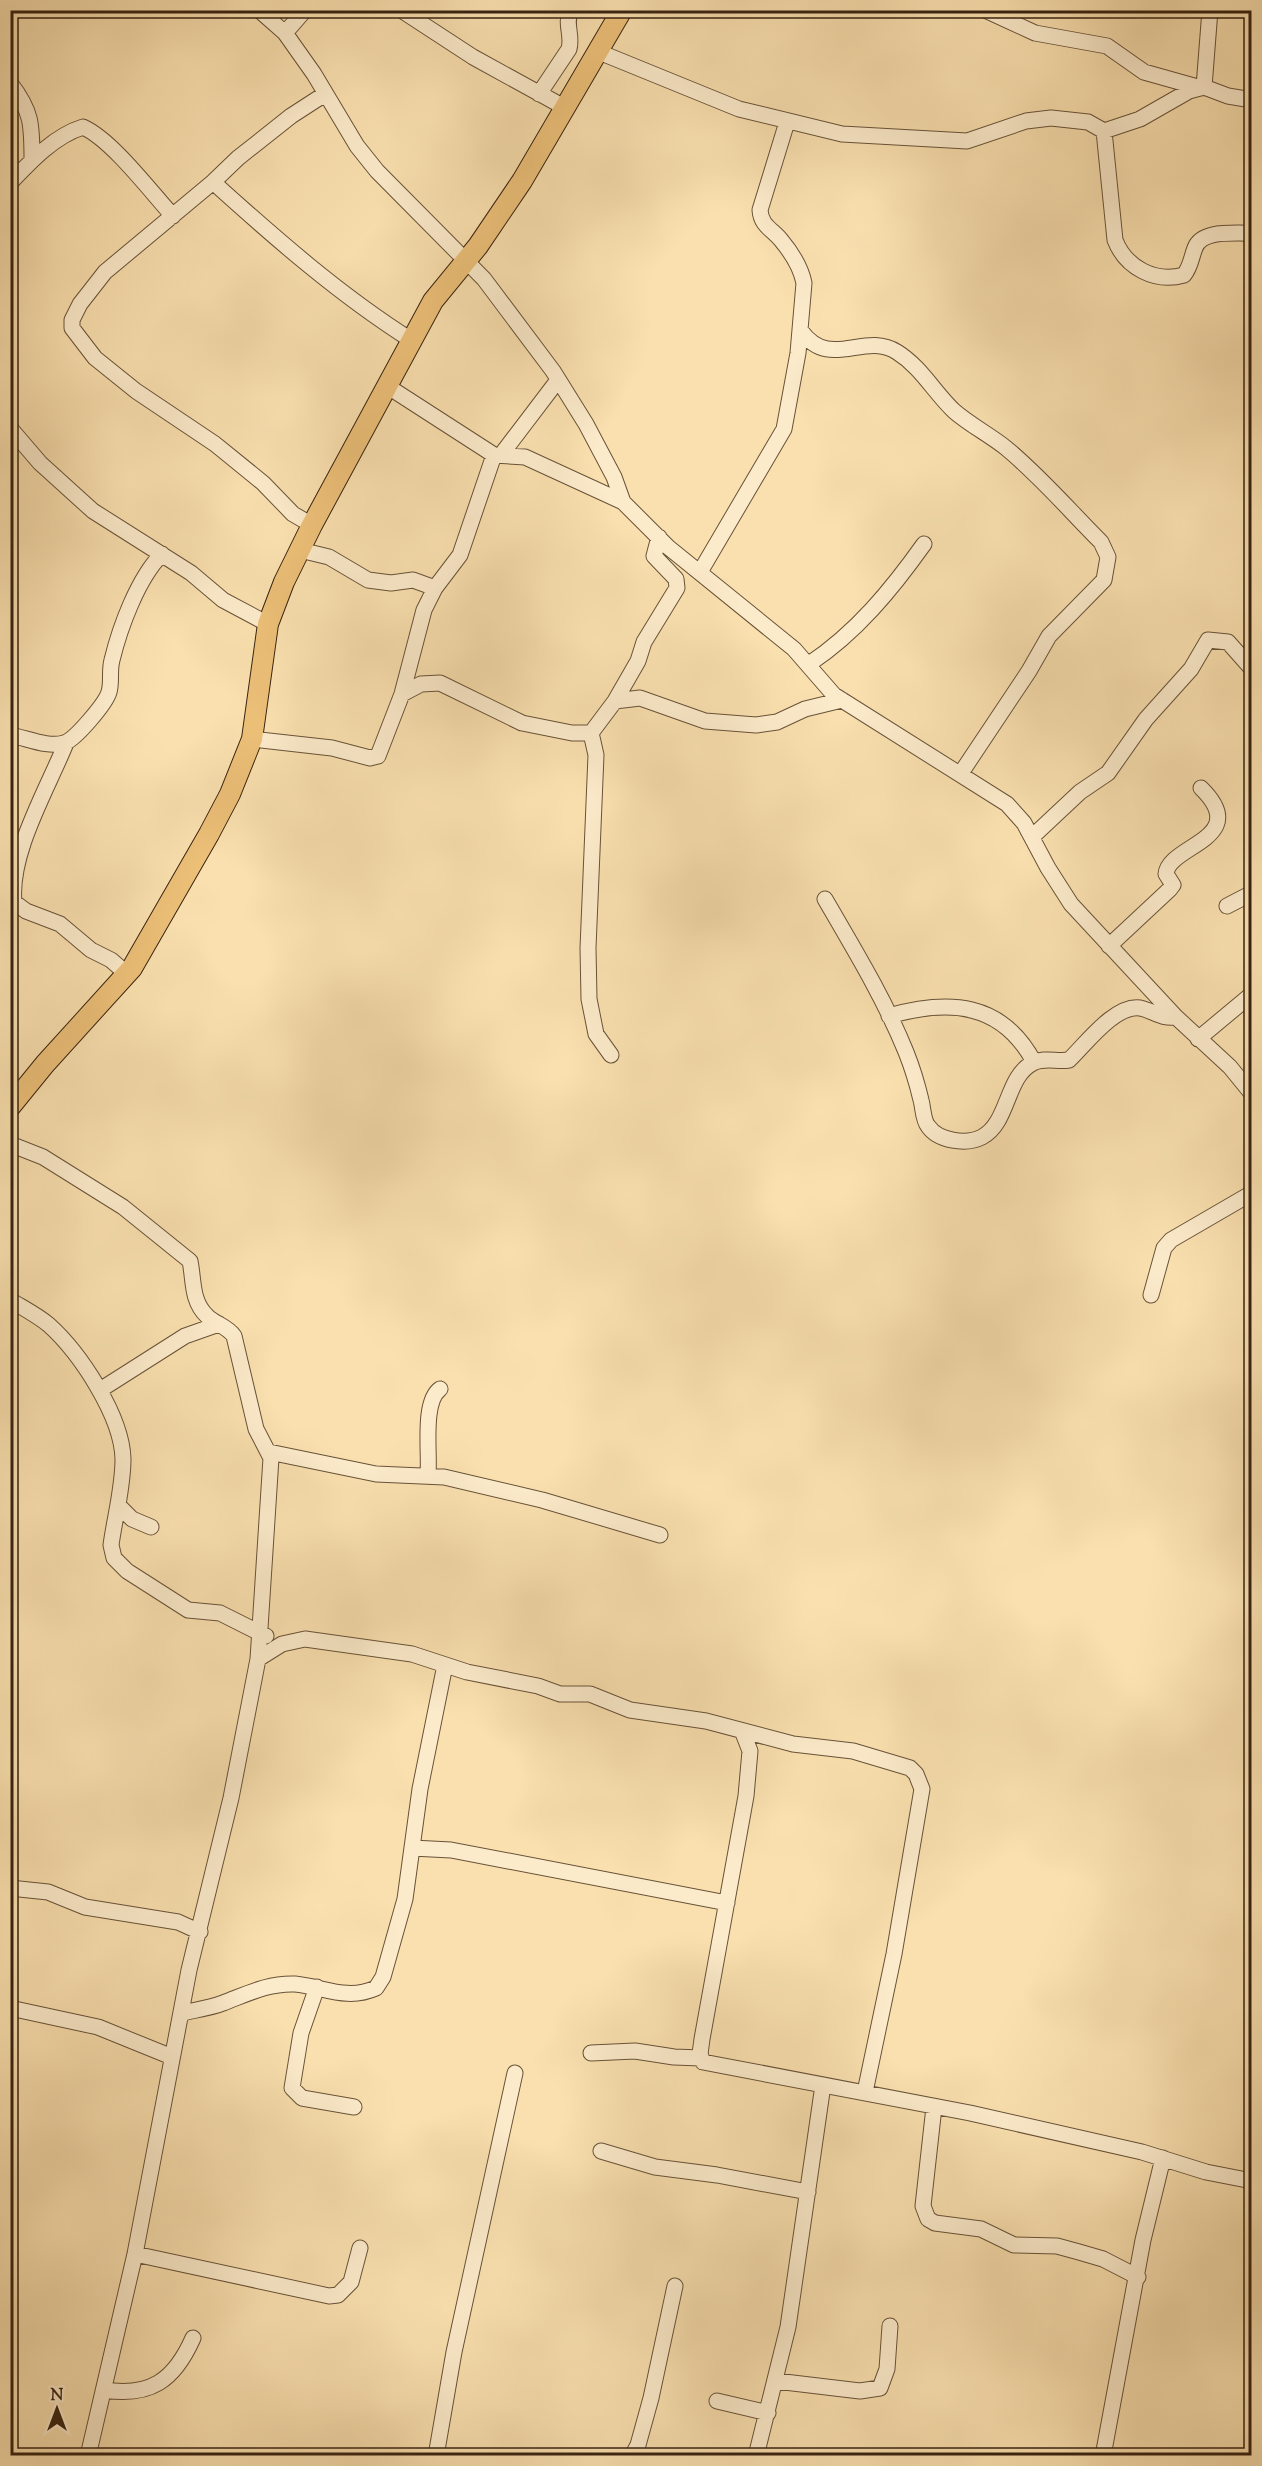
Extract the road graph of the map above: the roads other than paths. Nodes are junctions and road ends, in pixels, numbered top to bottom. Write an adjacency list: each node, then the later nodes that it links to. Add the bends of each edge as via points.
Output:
1 (259, 10): 8 (street)
2 (305, 10): 8 (street)
3 (401, 10): 13 (street)
4 (571, 10): 13 (street, via 567,23 569,49)
5 (621, 10): 9 (main road)
6 (985, 10): 11 (street, via 1035,33 1107,46 1144,72)
7 (1210, 10): 11 (street)
8 (285, 33): 12 (street)
9 (599, 52): 15 (main road); 16 (street, via 739,109)
10 (10, 83): 18 (street, via 26,104 30,117)
11 (1202, 87): 14 (street); 17 (street, via 1140,119)
12 (325, 94): 19 (street, via 291,116); 23 (street, via 357,147 377,171)
13 (539, 94): 15 (street)
14 (1251, 100)
15 (564, 107): 23 (main road, via 522,182)
16 (787, 122): 17 (street, via 842,134 957,141 976,140 1020,123 1051,118 1088,122); 24 (street, via 760,210 761,221 783,242 802,273)
17 (1104, 131): 22 (street, via 1115,240 1120,252 1135,266 1162,278 1178,276 1191,267 1195,246 1202,239)
18 (32, 160): 20 (street); 21 (street, via 83,128 110,147)
19 (213, 182): 21 (street); 25 (street, via 280,243 373,316)
20 (10, 183)
21 (173, 216): 31 (street, via 105,272 80,304 72,328 95,358 136,391 216,444 293,514)
22 (1251, 233)
23 (465, 259): 25 (main road, via 433,301); 26 (street)
24 (801, 331): 36 (street, via 784,429); 48 (street, via 820,349 885,346 900,354 952,409 1015,456 1101,542 1108,557 1104,580 1049,636)
25 (411, 340): 27 (main road)
26 (558, 380): 29 (street); 30 (street, via 591,432)
27 (387, 386): 29 (street); 31 (main road)
28 (10, 428): 35 (street, via 40,463 93,511)
29 (497, 455): 30 (street, via 525,458); 37 (street, via 460,555)
30 (623, 502): 32 (street)
31 (312, 525): 34 (main road)
32 (659, 537): 36 (street); 43 (street, via 654,556 676,579 677,588)
33 (924, 544): 39 (street, via 898,580 854,628)
34 (300, 550): 37 (street, via 328,557 368,580 413,580); 38 (main road)
35 (162, 554): 38 (street, via 224,600); 47 (street, via 148,569 124,625 111,662 109,694 87,724)
36 (700, 572): 39 (street)
37 (435, 588): 41 (street, via 424,610)
38 (267, 624): 46 (main road)
39 (809, 664): 42 (street, via 834,695)
40 (1251, 669): 50 (street, via 1228,642 1208,640 1191,669 1146,718 1108,773 1080,792)
41 (402, 694): 44 (street, via 421,684 440,683 522,723); 46 (street, via 378,756 370,758 332,748)
42 (842, 699): 43 (street, via 756,726 705,721 640,698); 48 (street)
43 (615, 701): 44 (street)
44 (591, 733): 60 (street, via 596,755 589,999 596,1034)
45 (10, 735): 47 (street, via 51,744)
46 (252, 739): 55 (main road, via 220,814)
47 (66, 743): 55 (street, via 23,849 14,902 60,924)
48 (961, 773): 50 (street, via 1007,804)
49 (1201, 788): 54 (street, via 1214,804 1212,833 1169,864 1166,874 1173,885)
50 (1032, 837): 54 (street, via 1060,888)
51 (1251, 893): 53 (street)
52 (825, 899): 57 (street, via 865,964)
53 (1227, 906)
54 (1109, 946): 58 (street)
55 (127, 974): 63 (main road)
56 (1251, 994): 59 (street)
57 (889, 1016): 61 (street, via 915,1008 979,1010 1020,1038); 61 (street, via 910,1064 926,1124 942,1138 985,1136 1020,1075)
58 (1176, 1017): 59 (street); 61 (street, via 1163,1018 1141,1008 1126,1010 1095,1032 1069,1059)
59 (1198, 1039): 62 (street, via 1230,1067)
60 (611, 1055)
61 (1034, 1062)
62 (1251, 1094)
63 (10, 1107)
64 (10, 1144): 68 (street, via 43,1157 123,1207 182,1254 190,1261 199,1305)
65 (1251, 1193): 66 (street, via 1171,1240 1164,1248)
66 (1151, 1296)
67 (10, 1300): 70 (street, via 49,1326)
68 (219, 1324): 70 (street, via 185,1336); 71 (street, via 234,1336 256,1430)
69 (440, 1389): 72 (street, via 434,1395 429,1414)
70 (100, 1390): 73 (street, via 115,1420 122,1448)
71 (269, 1452): 72 (street, via 376,1474); 76 (street)
72 (428, 1474): 75 (street, via 542,1500)
73 (118, 1505): 74 (street, via 132,1519); 76 (street, via 111,1551 127,1571 188,1610 220,1613)
74 (151, 1527)
75 (660, 1535)
76 (259, 1633): 77 (street); 78 (street)
77 (282, 1644): 78 (street); 79 (street, via 305,1639 330,1641 412,1654)
78 (258, 1659): 84 (street)
79 (445, 1665): 80 (street, via 538,1686 560,1695 587,1694 630,1710 706,1721); 81 (street)
80 (743, 1733): 83 (street, via 750,1751 746,1796); 93 (street, via 853,1751 910,1768 921,1782 913,1847)
81 (412, 1848): 83 (street, via 451,1850); 85 (street, via 405,1899 383,1977 376,1988 355,1995)
82 (10, 1888): 84 (street, via 48,1892 85,1907 178,1922)
83 (727, 1903): 90 (street)
84 (200, 1932): 87 (street)
85 (317, 1987): 87 (street, via 278,1984); 94 (street, via 301,2033 292,2088 302,2098)
86 (10, 2008): 89 (street, via 98,2027)
87 (182, 2013): 89 (street)
88 (591, 2053): 90 (street, via 635,2050)
89 (172, 2057): 101 (street)
90 (700, 2058): 92 (street, via 714,2066)
91 (515, 2073): 111 (street)
92 (823, 2085): 93 (street); 99 (street)
93 (864, 2092): 95 (street)
94 (354, 2107)
95 (934, 2107): 97 (street); 102 (street, via 923,2206 928,2218 935,2223 991,2232 1007,2244 1079,2252)
96 (601, 2151): 99 (street, via 656,2167)
97 (1163, 2158): 98 (street); 102 (street)
98 (1249, 2183)
99 (808, 2192): 106 (street)
100 (360, 2247): 101 (street, via 351,2282 338,2295 329,2296)
101 (135, 2254): 107 (street)
102 (1138, 2277): 114 (street)
103 (675, 2286): 112 (street, via 653,2390)
104 (890, 2326): 106 (street, via 880,2388 860,2391)
105 (193, 2338): 107 (street, via 180,2365 166,2378 138,2392)
106 (776, 2381): 109 (street)
107 (104, 2390): 110 (street)
108 (717, 2401): 109 (street)
109 (768, 2413): 113 (street)
110 (88, 2456)
111 (435, 2456)
112 (632, 2456)
113 (756, 2456)
114 (1103, 2456)

